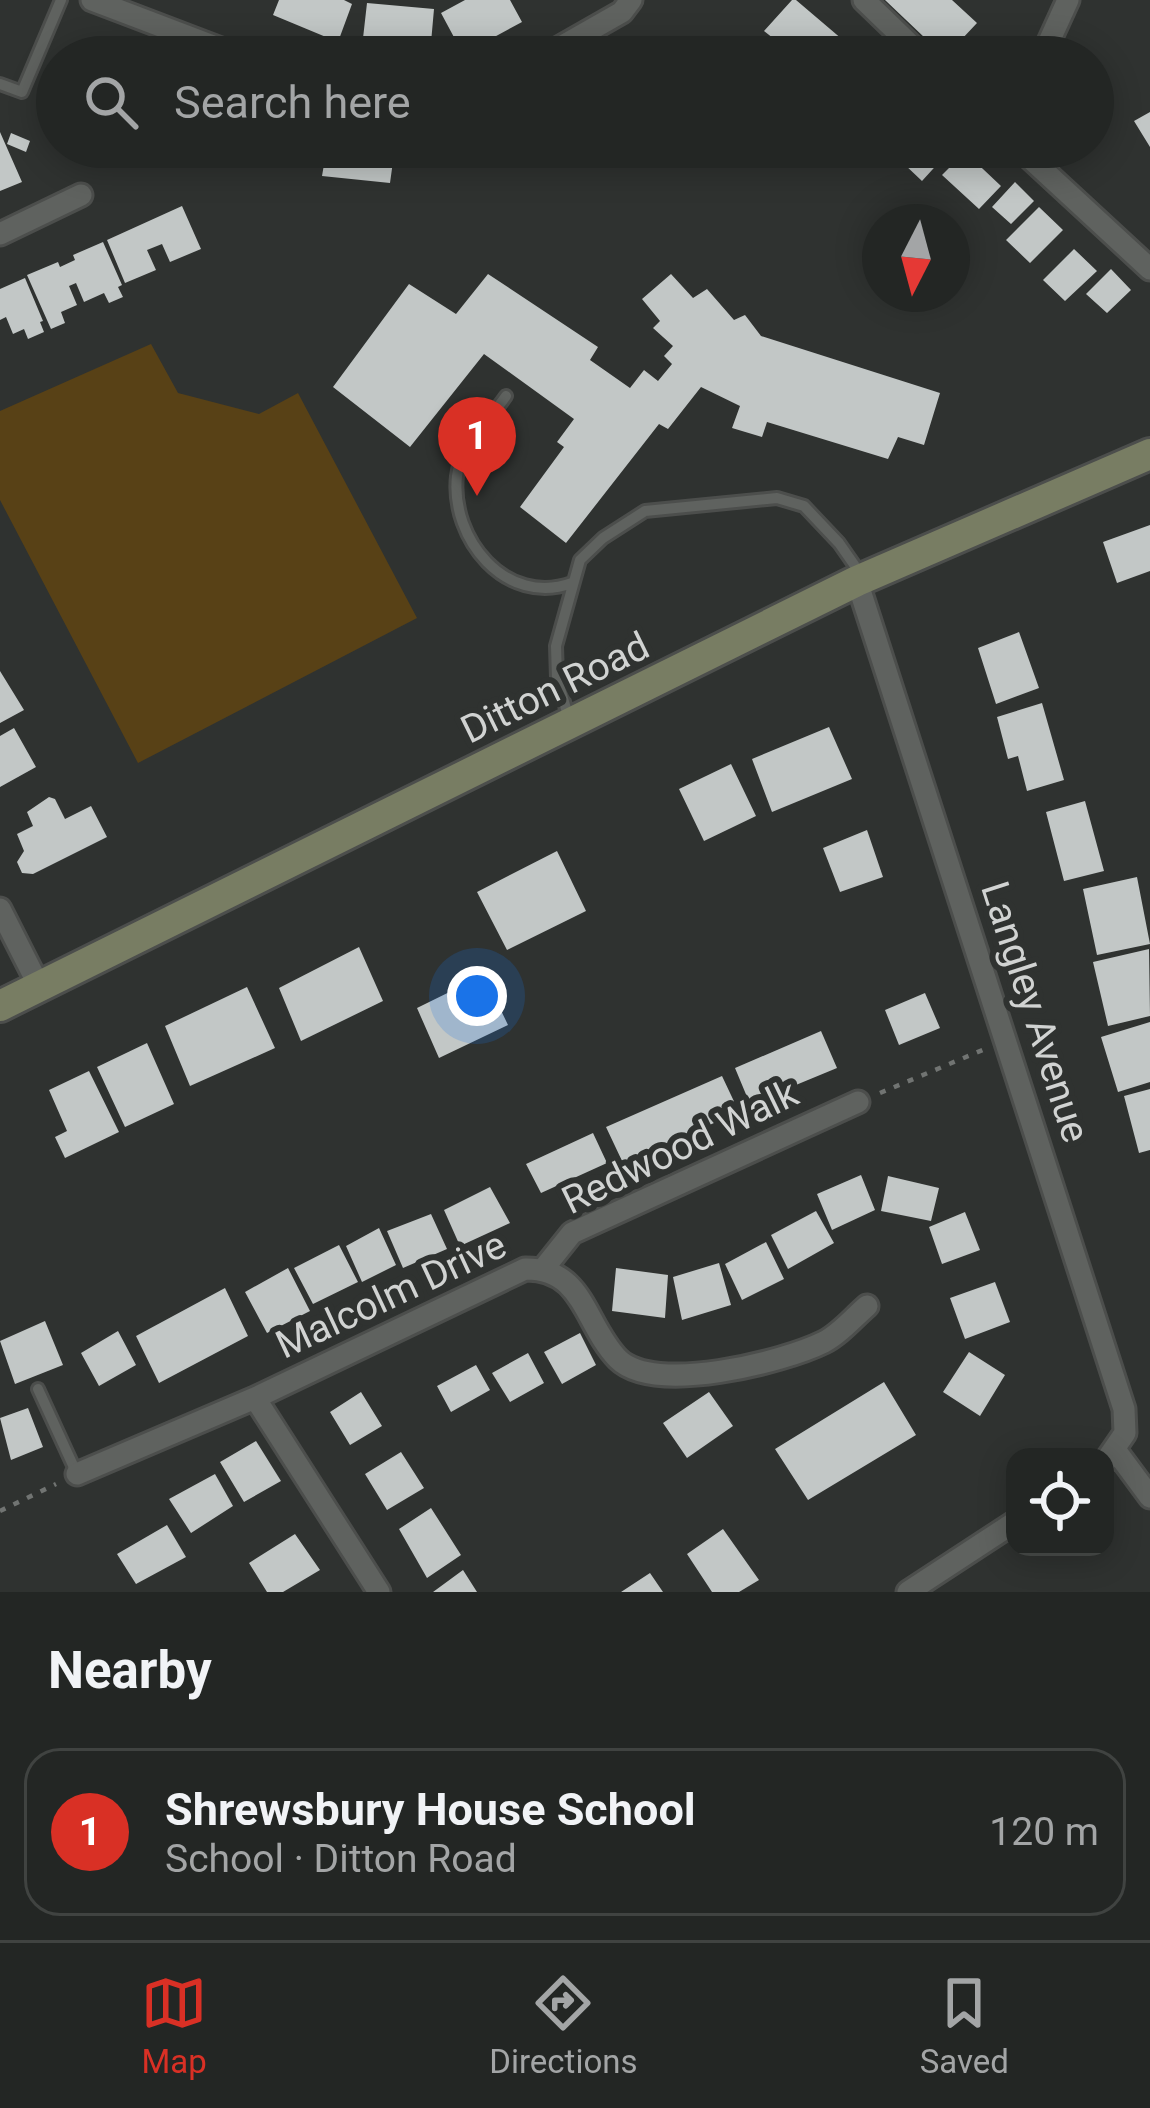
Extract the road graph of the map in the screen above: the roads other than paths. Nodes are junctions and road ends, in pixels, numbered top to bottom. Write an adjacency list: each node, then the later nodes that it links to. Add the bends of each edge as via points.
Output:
1 (61, 0): 6 (lane)
2 (92, 0): 7 (street)
3 (631, 0): 8 (street)
4 (864, 0): 9 (street)
5 (1067, 0): 10 (street)
6 (46, 36)
7 (187, 36)
8 (580, 36)
9 (901, 36)
10 (1051, 36)
11 (36, 59): 12 (lane, via 22,92)
12 (0, 84)
13 (1041, 168): 16 (street)
14 (81, 195): 15 (street)
15 (0, 234)
16 (1150, 269)
17 (506, 396): 20 (lane, via 460,461 464,533 510,580 530,589)
18 (1150, 454): 19 (street, Ditton Road)
19 (860, 580): 20 (lane, via 804,506 777,498 645,512 580,560); 21 (street, Ditton Road); 30 (street, Langley Avenue, via 1124,1409 1125,1433)
20 (572, 584): 21 (lane, via 556,646)
21 (570, 724): 23 (street, Ditton Road)
22 (0, 909): 23 (street)
23 (40, 988): 24 (street, Ditton Road)
24 (0, 1006)
25 (858, 1102): 26 (street, Redwood Walk, via 572,1233)
26 (544, 1268): 27 (street, Malcolm Drive, via 573,1288 617,1358 665,1373 779,1360 828,1340); 29 (street, Malcolm Drive, via 525,1269)
27 (866, 1306)
28 (38, 1388): 32 (lane)
29 (255, 1398): 32 (street); 35 (street, Malcolm Drive)
30 (1114, 1452)
31 (1114, 1460): 33 (street)
32 (77, 1474)
33 (1150, 1497)
34 (1006, 1528): 36 (street)
35 (379, 1592)
36 (908, 1592)

